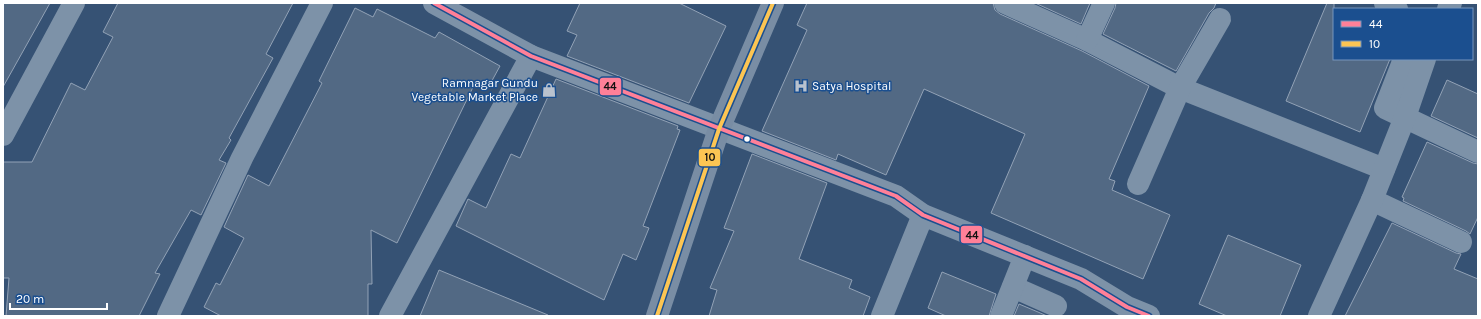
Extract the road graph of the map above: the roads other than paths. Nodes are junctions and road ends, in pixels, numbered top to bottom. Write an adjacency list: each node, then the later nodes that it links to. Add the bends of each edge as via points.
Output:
1 (74, 3): 16 (street)
2 (322, 3): 27 (street, via 242,158)
3 (434, 3): 11 (street)
4 (773, 3): 15 (main road)
5 (1005, 3): 10 (street)
6 (1104, 3): 10 (street)
7 (1385, 3): 8 (street)
8 (1395, 8)
9 (1220, 19): 13 (street)
10 (1087, 40): 13 (street)
11 (531, 56): 15 (street); 28 (street)
12 (1419, 60): 14 (street)
13 (1180, 88): 18 (street); 19 (street)
14 (1405, 117): 17 (street); 18 (street)
15 (719, 129): 21 (street, via 896,196); 29 (main road)
16 (3, 135)
17 (1478, 152)
18 (1384, 169): 20 (street)
19 (1138, 184)
20 (1372, 200): 22 (street); 33 (street)
21 (923, 215): 23 (street); 30 (street)
22 (1462, 242)
23 (1025, 256): 24 (street); 26 (street, via 1081,279)
24 (1013, 287): 25 (street); 31 (street)
25 (1056, 306)
26 (1125, 311): 32 (street)
27 (168, 316)
28 (390, 316)
29 (657, 316)
30 (882, 316)
31 (1001, 316)
32 (1150, 316)
33 (1319, 316)

